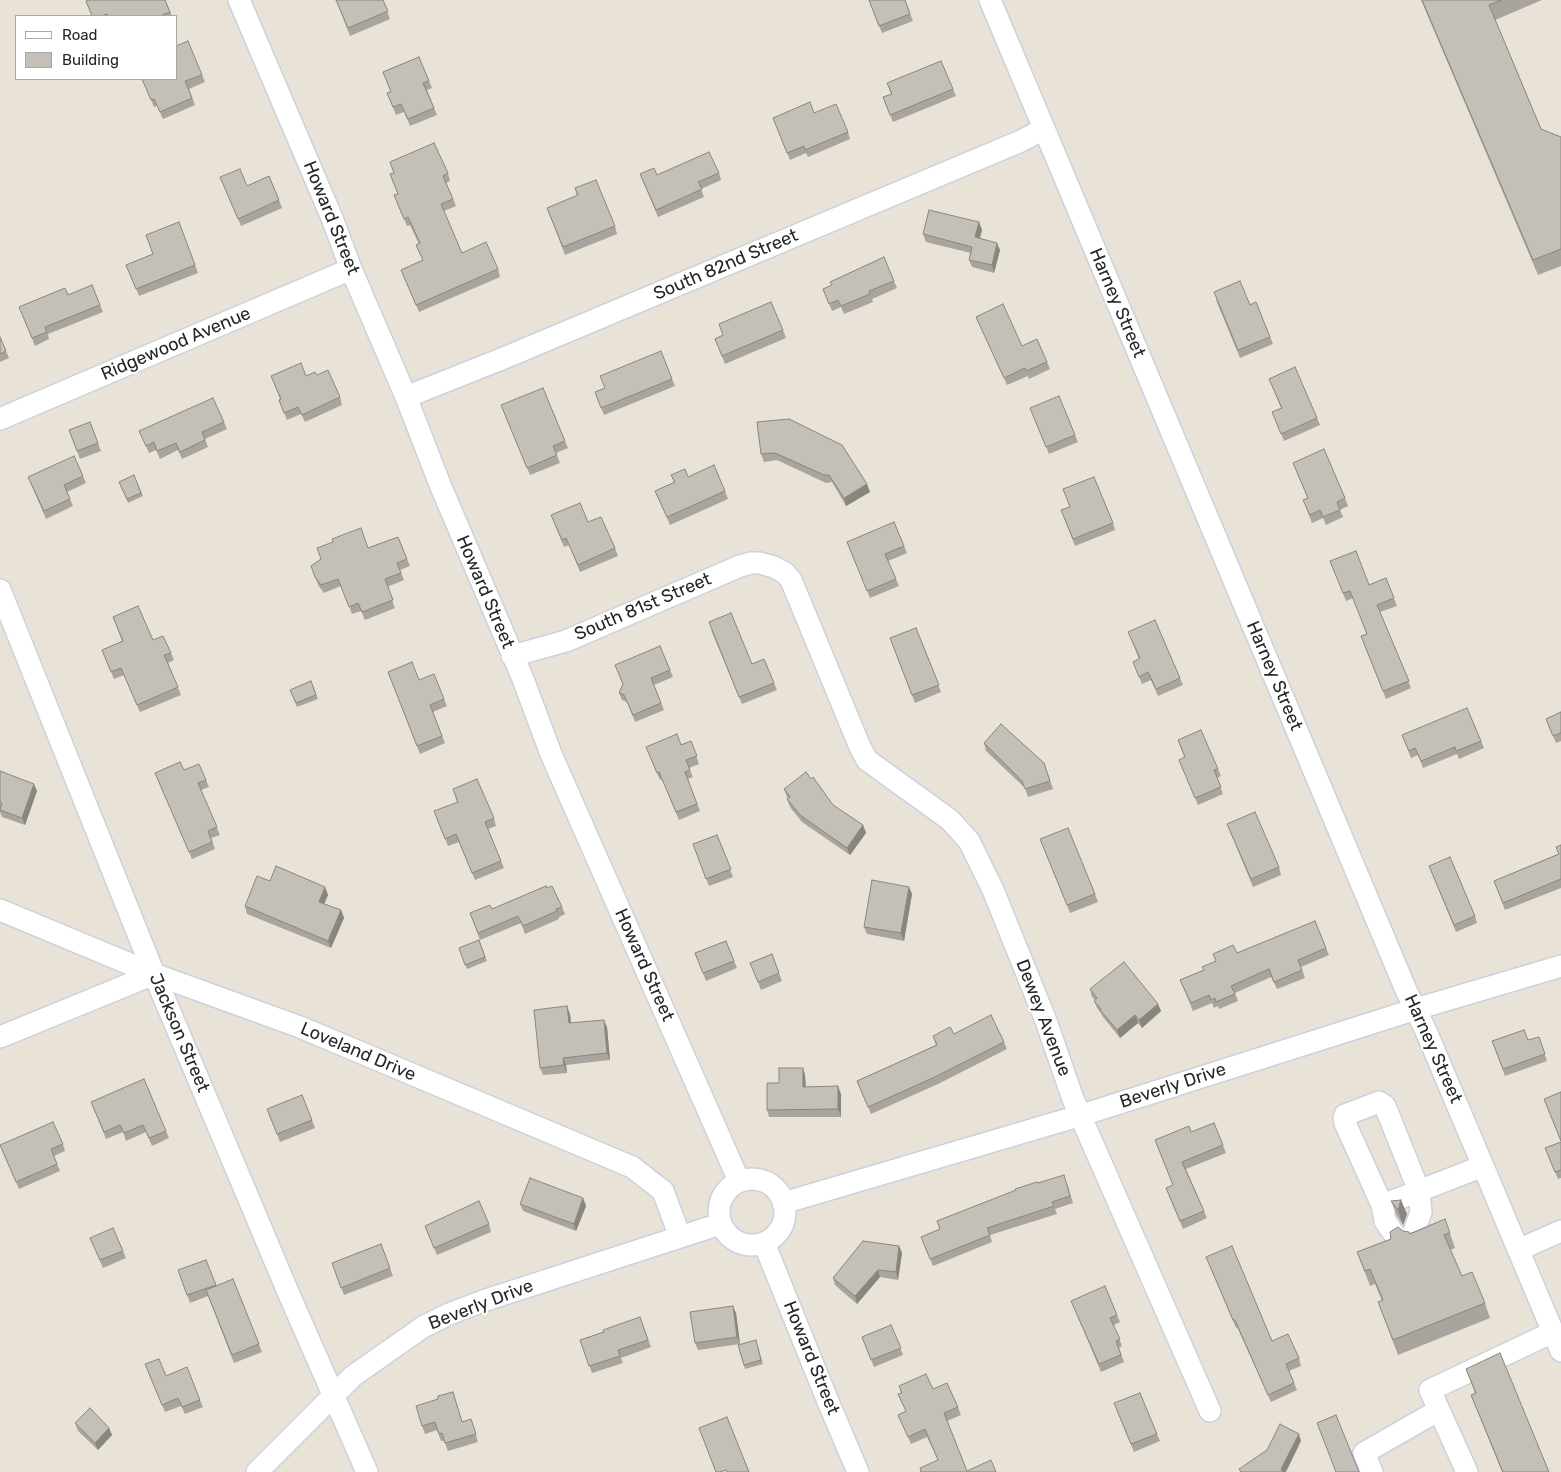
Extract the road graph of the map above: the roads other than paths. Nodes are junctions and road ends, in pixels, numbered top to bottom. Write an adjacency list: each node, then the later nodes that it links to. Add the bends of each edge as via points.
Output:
1 (239, 0): 4 (street, Howard Street)
2 (990, 0): 3 (street, Harney Street)
3 (1044, 129): 5 (street, South 82nd Street); 13 (street, Harney Street)
4 (351, 269): 5 (street, Howard Street); 6 (street, Ridgewood Avenue)
5 (406, 397): 9 (street, Howard Street)
6 (0, 419)
7 (774, 567): 9 (street, South 81st Street, via 760,563 740,566 566,641); 15 (street, Dewey Avenue, via 791,580 867,760 950,820 969,842 993,890)
8 (0, 590): 12 (street, Jackson Street)
9 (512, 656): 17 (street, Howard Street, via 551,754)
10 (0, 910): 12 (street, Loveland Drive)
11 (1561, 966): 13 (street, Beverly Drive)
12 (154, 974): 14 (street); 23 (street, Loveland Drive, via 300,1027 632,1167 663,1191); 27 (street, Jackson Street)
13 (1416, 1008): 15 (street, Beverly Drive); 16 (street, Harney Street)
14 (0, 1037)
15 (1082, 1115): 19 (street, Beverly Drive); 29 (street, Dewey Avenue)
16 (1483, 1166): 18 (street); 25 (street, Harney Street)
17 (740, 1181): 19 (street, via 761,1180 771,1185); 21 (street, via 730,1186 719,1203)
18 (1419, 1191): 20 (street); 20 (street, via 1421,1212 1404,1234 1385,1221); 20 (street, via 1385,1106 1379,1102 1345,1115 1345,1123)
19 (783, 1203): 24 (street, via 785,1212 779,1231)
20 (1382, 1205)
21 (720, 1224): 23 (street, Beverly Drive); 24 (street, via 733,1240 749,1245)
22 (1561, 1231): 25 (street)
23 (680, 1236): 27 (street, Beverly Drive, via 449,1314 400,1342 352,1376)
24 (764, 1243): 32 (street, Howard Street)
25 (1518, 1250): 26 (street, Harney Street)
26 (1557, 1342): 28 (street, via 1430,1390)
27 (334, 1394): 30 (street, Beverly Drive); 31 (street, Jackson Street)
28 (1439, 1410): 33 (street, via 1364,1453); 34 (street)
29 (1210, 1411)
30 (257, 1472)
31 (367, 1472)
32 (858, 1472)
33 (1372, 1472)
34 (1467, 1472)

